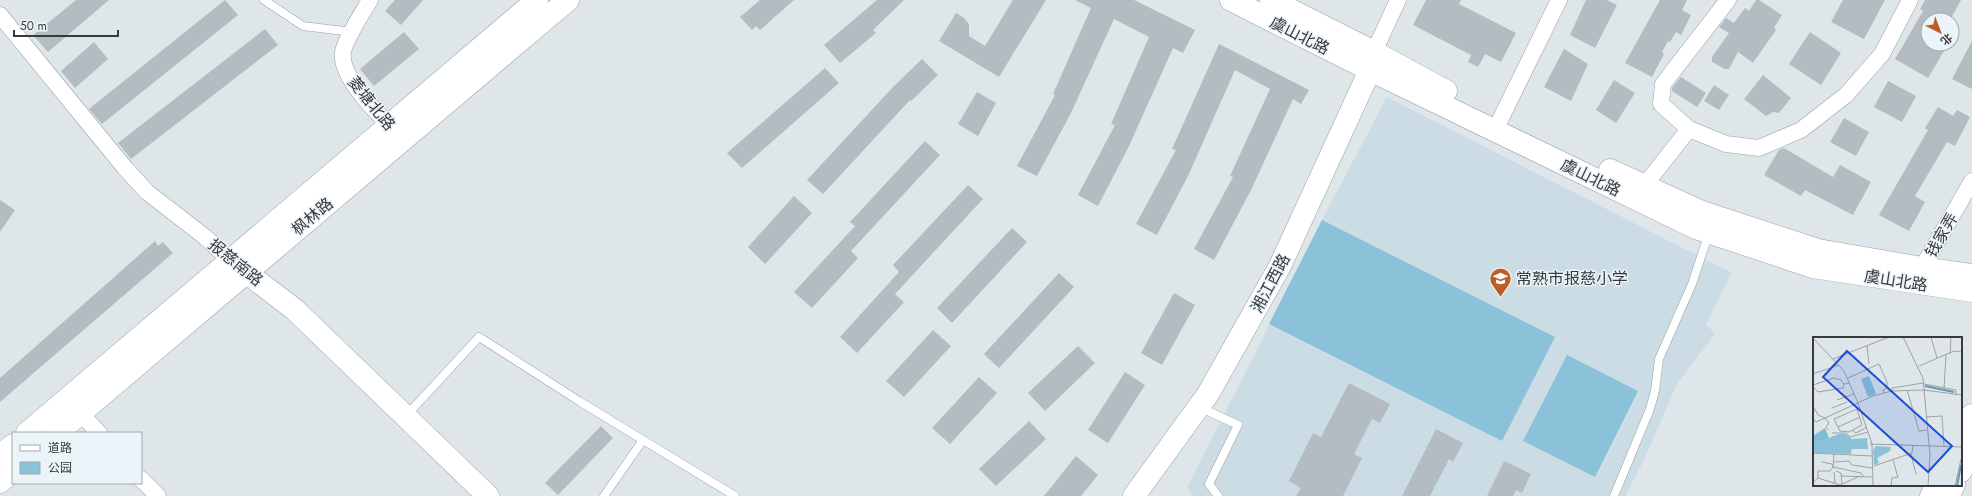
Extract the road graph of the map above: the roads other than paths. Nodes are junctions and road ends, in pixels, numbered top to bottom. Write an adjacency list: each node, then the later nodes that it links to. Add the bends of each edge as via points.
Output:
1 (264, 0): 12 (lane, via 303,26)
2 (370, 0): 12 (street, 菱塘北路)
3 (537, 0): 16 (main road, 枫林路)
4 (568, 0): 16 (main road, 枫林路)
5 (1231, 0): 13 (main road, 虞山北路)
6 (1271, 0): 13 (main road, 虞山北路)
7 (1398, 0): 13 (street)
8 (1559, 0): 14 (street)
9 (1728, 0): 15 (street, via 1663,84 1661,104)
10 (1910, 0): 15 (street, via 1882,54 1846,95 1801,130 1759,148 1726,144)
11 (0, 15): 20 (street, 报慈南路, via 147,192)
12 (352, 32): 16 (street, 菱塘北路, via 343,52 345,69 357,89)
13 (1372, 61): 14 (main road, 虞山北路); 19 (main road, 虞山北路, via 1689,225); 24 (main road, 湘江西路, via 1280,266 1208,394)
14 (1500, 120): 18 (main road, 虞山北路)
15 (1689, 129): 18 (street)
16 (396, 132): 20 (main road, 枫林路)
17 (1972, 181): 21 (street, 钱家弄)
18 (1644, 186): 21 (main road, 虞山北路, via 1702,212 1818,250)
19 (1709, 232): 23 (main road, 虞山北路, via 1813,267); 48 (lane, via 1692,284 1659,359 1650,409)
20 (238, 266): 25 (main road, 枫林路); 27 (main road, 报慈南路, via 294,309); 28 (main road, 枫林路)
21 (1922, 268): 22 (main road, 虞山北路)
22 (1972, 275)
23 (1972, 291)
24 (1198, 407): 46 (main road, 湘江西路); 47 (lane, via 1238,425 1208,484)
25 (80, 413): 29 (main road, 枫林路); 30 (street)
26 (1972, 415): 31 (main road)
27 (406, 416): 32 (lane, via 479,337); 43 (main road, 报慈南路)
28 (27, 432)
29 (58, 432)
30 (98, 432)
31 (1962, 435)
32 (643, 440): 44 (lane); 45 (lane)
33 (12, 445): 35 (main road)
34 (1972, 448): 36 (main road)
35 (0, 456)
36 (1962, 469)
37 (12, 472): 39 (main road)
38 (142, 480): 42 (street)
39 (0, 482)
40 (1936, 486): 49 (main road)
41 (1953, 486): 50 (main road)
42 (158, 496)
43 (488, 496)
44 (604, 496)
45 (736, 496)
46 (1134, 496)
47 (1218, 496)
48 (1614, 496)
49 (1931, 496)
50 (1948, 496)

